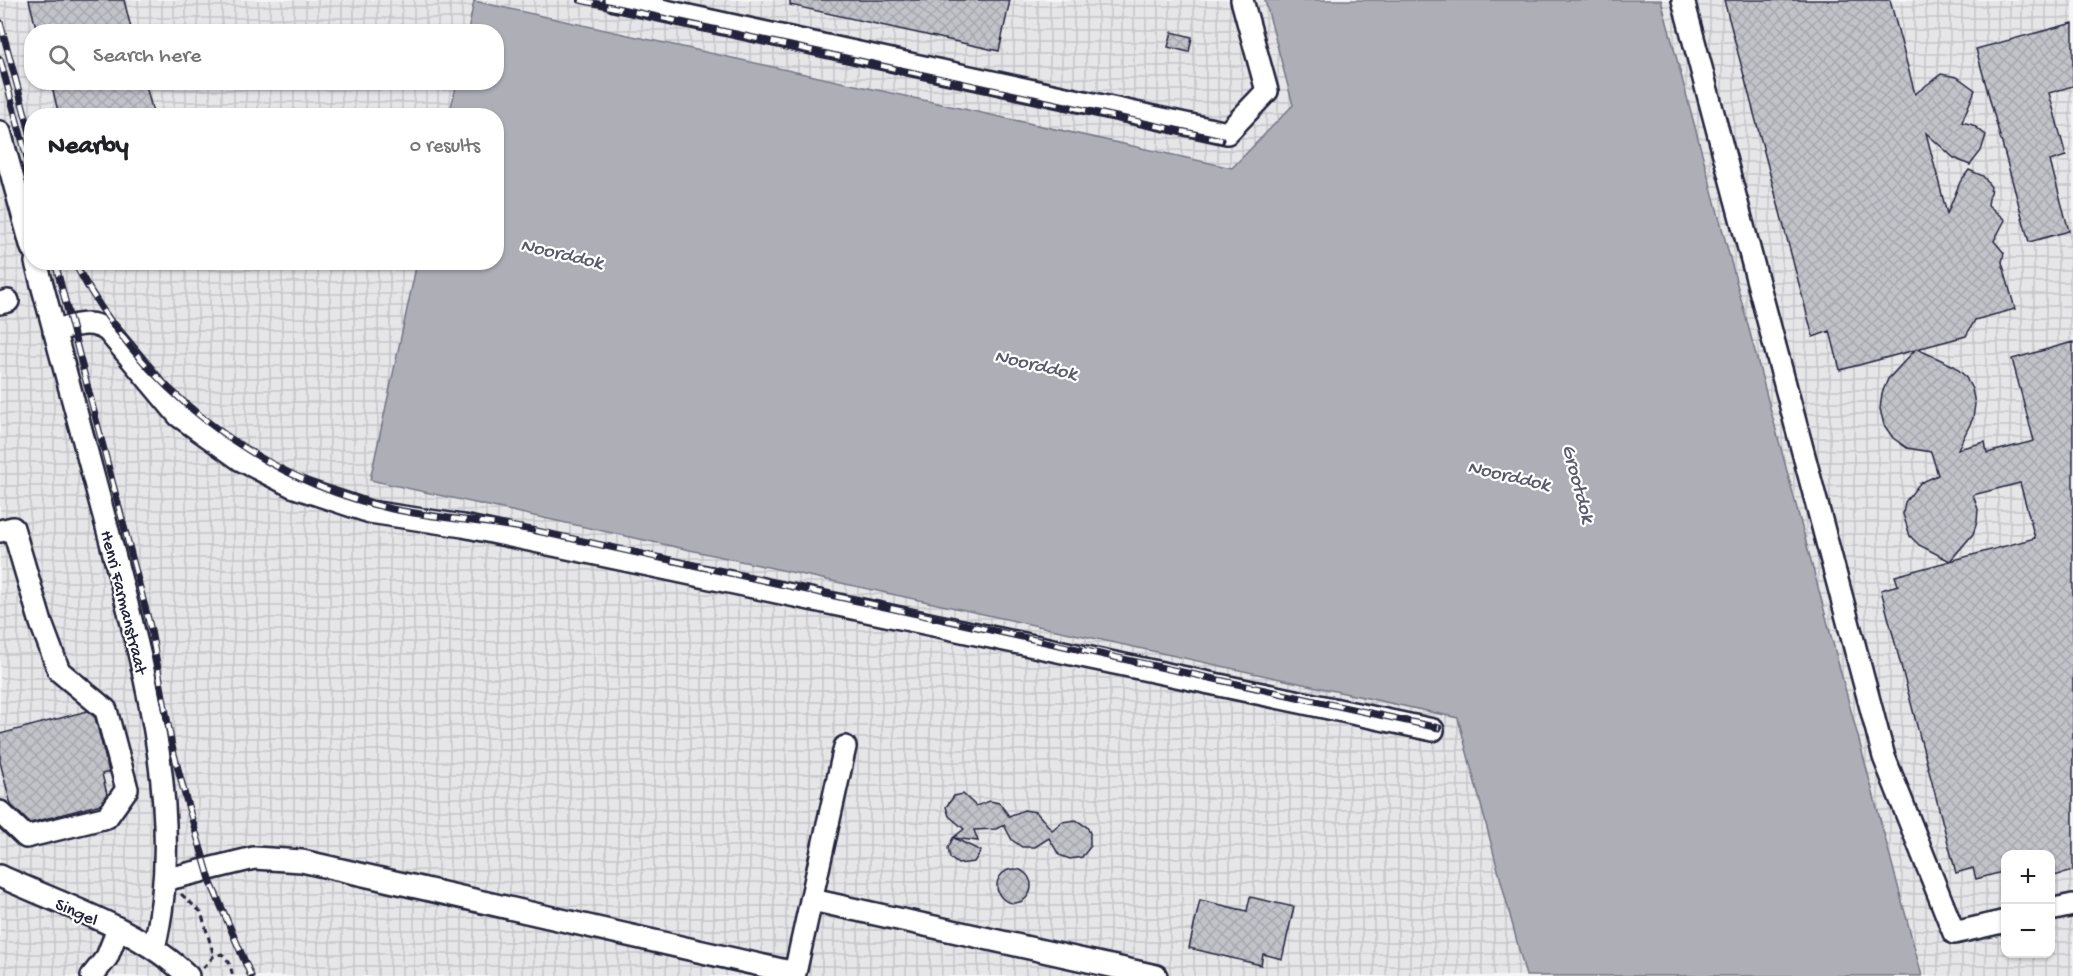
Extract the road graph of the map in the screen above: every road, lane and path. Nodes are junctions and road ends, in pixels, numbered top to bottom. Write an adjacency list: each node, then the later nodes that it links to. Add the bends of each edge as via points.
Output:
1 (615, 0): 2 (street, via 1227,133 1267,91)
2 (1242, 0)
3 (1683, 0): 17 (street, via 1884,757 1954,933)
4 (0, 132): 5 (street)
5 (24, 219)
6 (38, 270): 7 (street, Henri Farmanstraat)
7 (54, 332): 9 (street, via 98,324 180,416 241,460 292,486 370,512 486,531); 13 (street, Henri Farmanstraat, via 146,684 163,783)
8 (0, 531): 11 (street, via 13,528 59,671 106,710 127,789 107,818 26,837)
9 (1433, 730)
10 (845, 747): 14 (street)
11 (0, 812)
12 (0, 876): 18 (street, Singel)
13 (164, 880): 14 (street, via 254,858 302,861 795,973); 19 (street, Henri Farmanstraat); 20 (path, via 201,912)
14 (812, 900): 25 (street)
15 (2073, 905): 16 (street)
16 (2055, 909)
17 (2001, 922)
18 (118, 929): 19 (street, Singel); 21 (street, via 106,957)
19 (154, 948): 22 (street, Singel)
20 (214, 956): 23 (path); 24 (path, via 225,957)
21 (92, 976)
22 (188, 976)
23 (195, 976)
24 (233, 976)
25 (1156, 976)

